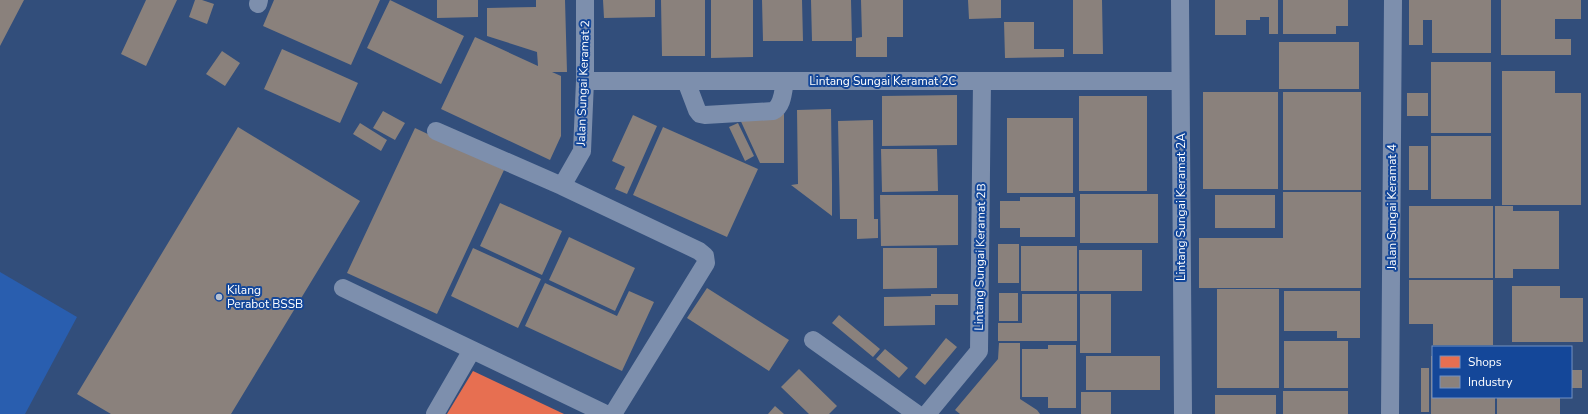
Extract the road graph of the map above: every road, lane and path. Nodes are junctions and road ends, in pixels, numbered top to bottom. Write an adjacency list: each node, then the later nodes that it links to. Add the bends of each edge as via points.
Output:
1 (585, 0): 4 (street, Jalan Sungai Keramat 2)
2 (1180, 0): 8 (street, Lintang Sungai Keramat 2A)
3 (1393, 0): 20 (street, Jalan Sungai Keramat 4)
4 (585, 81): 5 (street, Lintang Sungai Keramat 2C); 10 (street, Jalan Sungai Keramat 2, via 582,151)
5 (686, 81): 6 (street, Lintang Sungai Keramat 2C); 6 (street, via 697,110 705,115 778,109)
6 (785, 81): 7 (street, Lintang Sungai Keramat 2C)
7 (982, 81): 8 (street, Lintang Sungai Keramat 2C); 18 (street, Lintang Sungai Keramat 2B, via 979,351)
8 (1180, 81): 19 (street, Lintang Sungai Keramat 2A)
9 (436, 131): 10 (street)
10 (562, 186): 16 (street, via 705,256 706,263)
11 (343, 288): 13 (street)
12 (813, 340): 17 (street)
13 (472, 350): 14 (street); 15 (street)
14 (435, 414)
15 (606, 414)
16 (613, 414)
17 (917, 414)
18 (928, 414)
19 (1183, 414)
20 (1390, 414)

